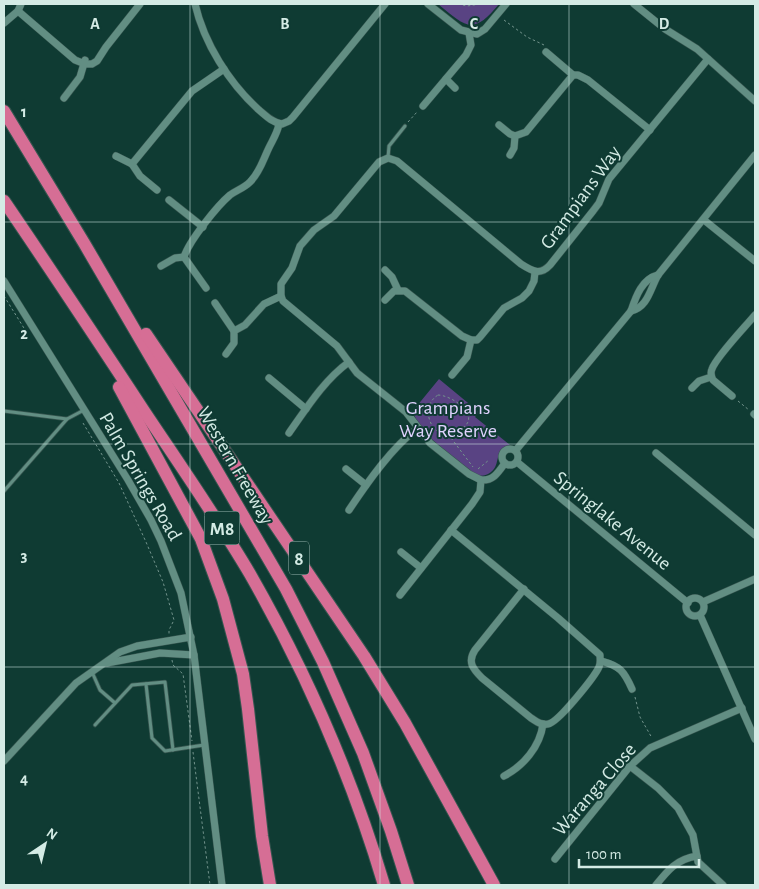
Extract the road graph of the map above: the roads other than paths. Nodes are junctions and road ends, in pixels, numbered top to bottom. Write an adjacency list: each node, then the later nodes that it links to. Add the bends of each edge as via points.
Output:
1 (21, 4): 8 (street)
2 (140, 4): 13 (street, via 106,47)
3 (195, 4): 14 (street, via 208,40)
4 (385, 4): 22 (street, via 293,116 286,123)
5 (428, 4): 10 (street)
6 (506, 4): 10 (street, via 485,29 477,34)
7 (634, 4): 12 (street)
8 (18, 11): 9 (street); 13 (street, via 70,54)
9 (4, 24)
10 (469, 33): 16 (street, via 471,45)
11 (546, 50): 15 (street)
12 (708, 59): 19 (street); 25 (street, Grampians Way)
13 (85, 62): 18 (street, via 80,77)
14 (224, 69): 22 (street, via 251,102); 31 (street, via 192,92)
15 (573, 75): 25 (street, via 588,80); 26 (street, via 526,132)
16 (446, 79): 17 (street); 20 (street)
17 (454, 88)
18 (64, 98)
19 (755, 101)
20 (423, 106)
21 (4, 111): 37 (highway, Western Freeway / M8)
22 (279, 124): 36 (street, via 256,176 228,197)
23 (499, 125): 26 (street)
24 (405, 126): 30 (lane, via 389,146)
25 (650, 130): 42 (street, Grampians Way, via 609,179 599,203 550,265)
26 (515, 136): 27 (street)
27 (510, 155)
28 (755, 155): 35 (street)
29 (116, 156): 31 (street)
30 (388, 158): 42 (street, Grampians Way, via 397,161 521,264); 46 (street, via 379,162 334,216 314,230 300,246 292,268 281,284)
31 (132, 164): 32 (street, via 140,176)
32 (157, 190)
33 (169, 200): 36 (street)
34 (4, 201): 104 (highway, via 113,375 184,506 213,569 243,674); 105 (highway, M8, via 211,511 253,581 301,670 328,730 358,802)
35 (704, 220): 39 (street); 65 (street, via 658,275 645,302 631,311)
36 (203, 227): 38 (street)
37 (84, 243): 106 (highway, Western Freeway / M8, via 286,589 363,752); 107 (highway, 8, via 364,656 405,723)
38 (184, 257): 40 (street, via 174,258); 44 (street)
39 (755, 261)
40 (161, 266)
41 (385, 270): 45 (street, via 392,276)
42 (536, 272): 51 (street, via 526,295 504,308 480,337)
43 (4, 281): 60 (street, Palm Springs Road)
44 (206, 288)
45 (398, 290): 47 (street); 51 (street, via 408,293)
46 (281, 296): 50 (street, via 264,304); 53 (street, via 287,305 337,346)
47 (385, 300)
48 (215, 303): 50 (street)
49 (755, 315): 55 (street, via 715,364)
50 (234, 332): 52 (street, via 234,343)
51 (471, 340): 54 (street, via 466,357)
52 (226, 354)
53 (349, 362): 59 (street); 63 (street, via 361,376 406,412)
54 (452, 375)
55 (712, 377): 57 (street, via 699,381); 58 (street)
56 (269, 378): 59 (street)
57 (692, 388)
58 (732, 396)
59 (306, 409): 64 (street)
60 (84, 410): 62 (lane); 84 (street, Palm Springs Road, via 161,541 181,593)
61 (4, 411): 62 (lane)
62 (67, 419): 72 (lane)
63 (418, 428): 70 (street, via 430,443); 71 (street, via 407,436)
64 (289, 434)
65 (516, 450): 67 (street, via 519,454); 68 (street, via 504,451)
66 (656, 453): 75 (street)
67 (517, 462): 68 (street); 81 (street, Springlake Avenue)
68 (505, 463): 70 (street, via 494,477)
69 (346, 469): 71 (street)
70 (481, 480): 74 (street, via 477,497)
71 (366, 485): 73 (street)
72 (4, 491)
73 (349, 510)
74 (451, 530): 77 (street); 79 (street)
75 (755, 535)
76 (401, 552): 77 (street)
77 (421, 568): 80 (street)
78 (755, 579): 82 (street)
79 (524, 589): 86 (street, via 597,651); 93 (street, via 475,650 471,662 482,678)
80 (400, 595)
81 (688, 602): 82 (street, via 695,598); 83 (street, via 688,612 694,616)
82 (703, 602): 83 (street)
83 (700, 614): 92 (street)
84 (191, 636): 85 (street, Palm Springs Road); 87 (street, via 136,646)
85 (194, 654): 87 (street, via 160,653); 96 (street, Palm Springs Road)
86 (601, 661): 90 (street, via 622,670); 93 (street, via 596,673 560,717 552,723)
87 (102, 664): 88 (street)
88 (92, 672): 91 (lane, via 100,690); 98 (street, via 76,683)
89 (146, 684): 91 (lane, via 132,685); 97 (lane, via 152,738 166,751); 97 (lane, via 165,682)
90 (632, 689)
91 (115, 703): 94 (lane)
92 (742, 708): 95 (street); 99 (street, Waranga Close, via 657,744 643,752)
93 (543, 724): 100 (street, via 536,747 516,770)
94 (95, 725)
95 (755, 739)
96 (205, 745): 97 (lane); 103 (street, Palm Springs Road)
97 (173, 750)
98 (4, 761)
99 (630, 766): 101 (street, via 678,808 693,835); 102 (street, Waranga Close)
100 (504, 776)
101 (697, 856): 108 (street, via 674,864); 109 (street, via 698,862)
102 (556, 859)
103 (222, 885)
104 (270, 885)
105 (384, 885)
106 (408, 885)
107 (494, 885)
108 (656, 885)
109 (723, 885)

